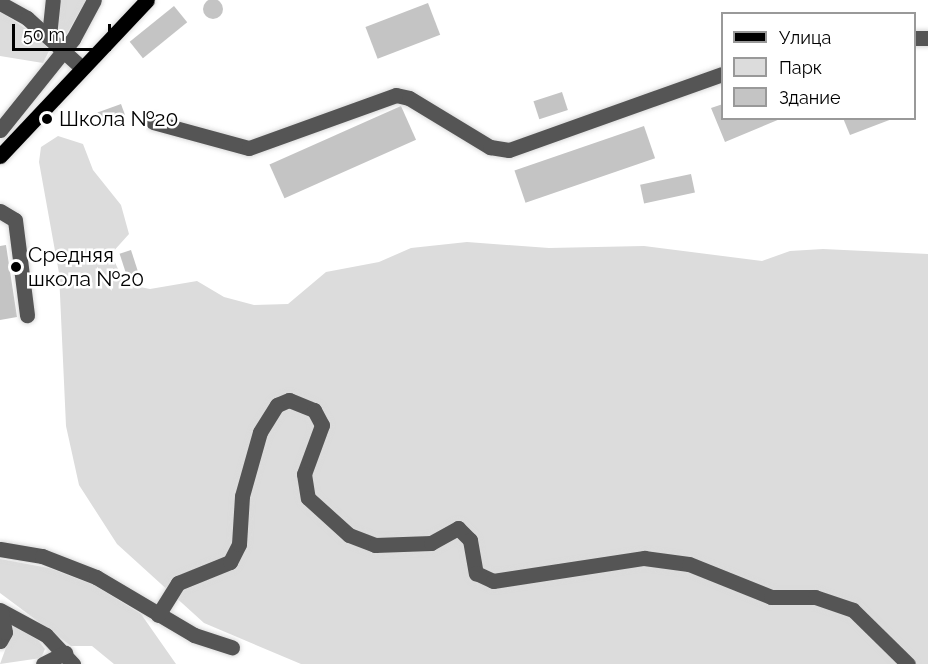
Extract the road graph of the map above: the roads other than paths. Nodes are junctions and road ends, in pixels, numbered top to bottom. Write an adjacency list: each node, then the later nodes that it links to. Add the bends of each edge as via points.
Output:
1 (53, 0): 5 (lane)
2 (94, 0): 6 (lane)
3 (141, 2): 7 (main road)
4 (0, 3): 5 (lane)
5 (49, 36): 6 (lane)
6 (63, 50): 7 (lane); 10 (lane)
7 (82, 68): 11 (main road)
8 (721, 75): 9 (lane, via 509,150 490,147 409,98 396,95 249,148)
9 (153, 122)
10 (0, 130)
11 (0, 156)
12 (0, 211): 13 (lane, via 15,220)
13 (27, 315)
14 (0, 549): 16 (lane, via 42,556 96,577)
15 (1, 610): 17 (lane, via 5,632); 19 (lane, via 46,635)
16 (158, 615): 18 (lane); 21 (lane, via 178,584 230,562 239,544 242,496 260,432 277,405 289,400 314,410 322,426 304,474 308,498 349,536 375,545 431,543 458,528 470,540 476,573 493,581 520,581 644,558 689,564 771,597 815,597 853,610)
17 (0, 640)
18 (232, 647)
19 (69, 658): 20 (lane)
20 (43, 664)
21 (908, 664)

